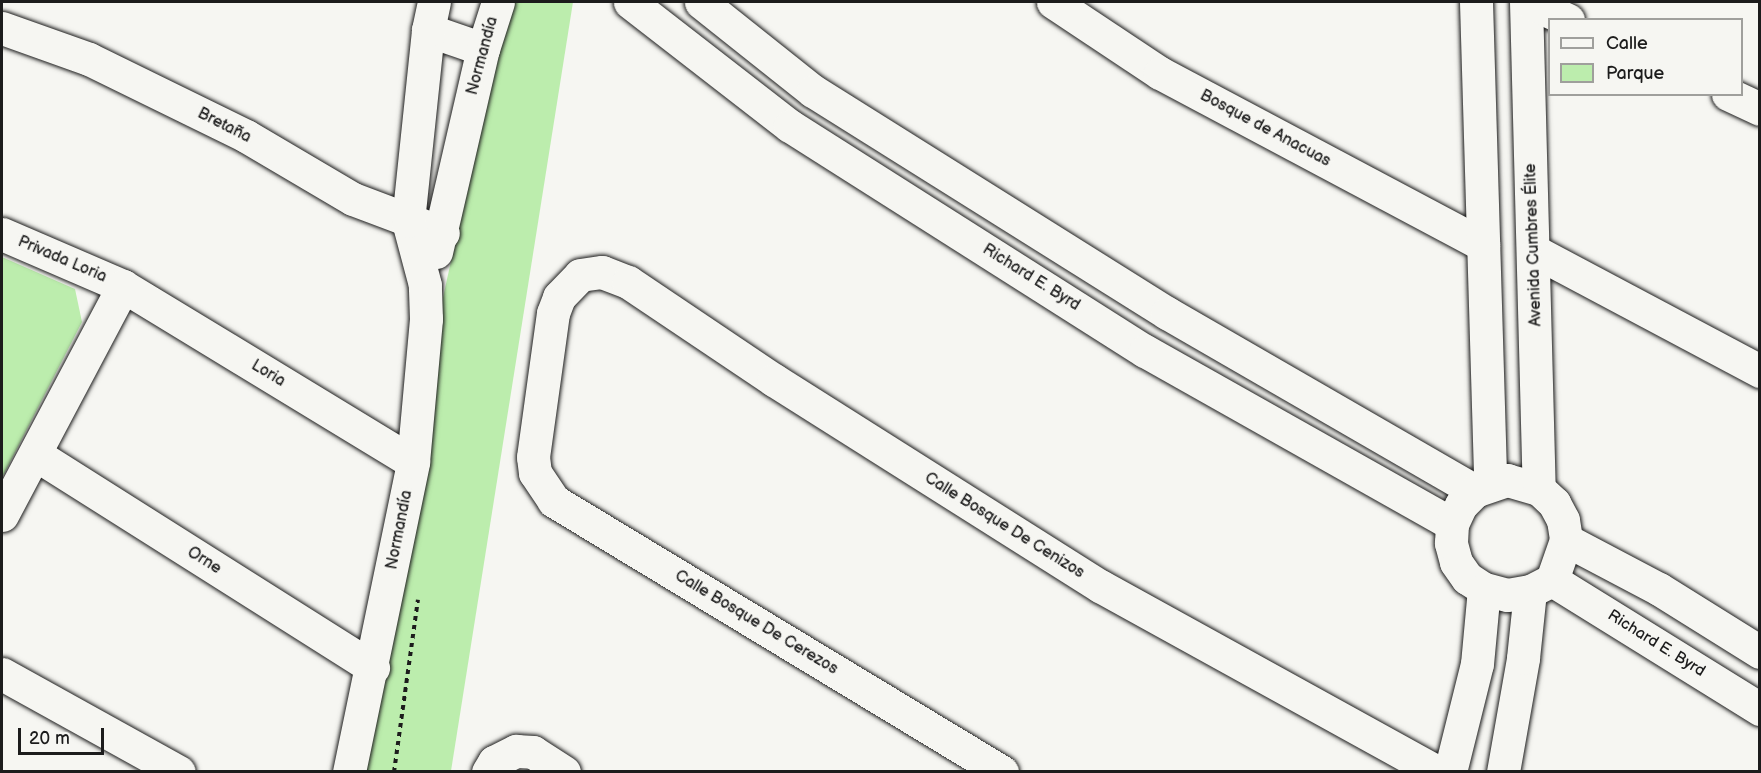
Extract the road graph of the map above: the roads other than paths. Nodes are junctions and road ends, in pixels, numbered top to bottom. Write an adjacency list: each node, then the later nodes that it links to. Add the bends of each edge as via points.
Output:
1 (498, 2): 10 (street, Normandía)
2 (630, 2): 27 (street, Richard E. Byrd, via 790,126 1145,351)
3 (701, 2): 24 (street, via 824,97 1167,313)
4 (1053, 2): 16 (street, Bosque de Anacuas, via 1160,73)
5 (1476, 2): 16 (street)
6 (1528, 2): 8 (street); 17 (street, Avenida Cumbres Élite)
7 (431, 16): 10 (street); 13 (street, Normandía)
8 (1564, 18)
9 (2, 28): 13 (street, Bretaña, via 90,59 246,136 353,199)
10 (483, 49): 14 (street, Normandía)
11 (1732, 96): 12 (street)
12 (1760, 109)
13 (408, 221): 14 (street, Bretaña); 19 (street, Normandía)
14 (443, 233): 19 (street, Normandía)
15 (2, 234): 20 (street, Privada Loria)
16 (1483, 245): 24 (street)
17 (1536, 252): 21 (street); 25 (street, Avenida Cumbres Élite)
18 (580, 275): 39 (street, Calle Bosque De Cerezos, via 559,297 553,313 533,457 534,473 554,501); 40 (street, Calle Bosque De Cenizos, via 602,272 628,282 774,380 1100,586)
19 (425, 285): 23 (street, Normandía, via 426,319)
20 (123, 286): 22 (street); 23 (street, Loria)
21 (1760, 371)
22 (35, 454): 26 (street); 32 (street, Orne)
23 (413, 462): 32 (street, Normandía)
24 (1482, 488): 25 (street, via 1507,480); 27 (street, via 1461,505)
25 (1539, 489): 28 (street, via 1554,503 1563,520)
26 (2, 515)
27 (1452, 524): 30 (street, via 1456,562 1467,578)
28 (1566, 540): 29 (street); 31 (street, via 1659,589)
29 (1541, 586): 30 (street, via 1507,596); 34 (street, Richard E. Byrd); 42 (street)
30 (1484, 590): 41 (street, via 1477,664)
31 (1760, 652)
32 (373, 668): 37 (street, Normandía)
33 (2, 674): 36 (street)
34 (1760, 709)
35 (496, 763): 38 (street, via 533,752)
36 (179, 771)
37 (349, 771)
38 (564, 771)
39 (1002, 771)
40 (1437, 771)
41 (1450, 771)
42 (1503, 771)

